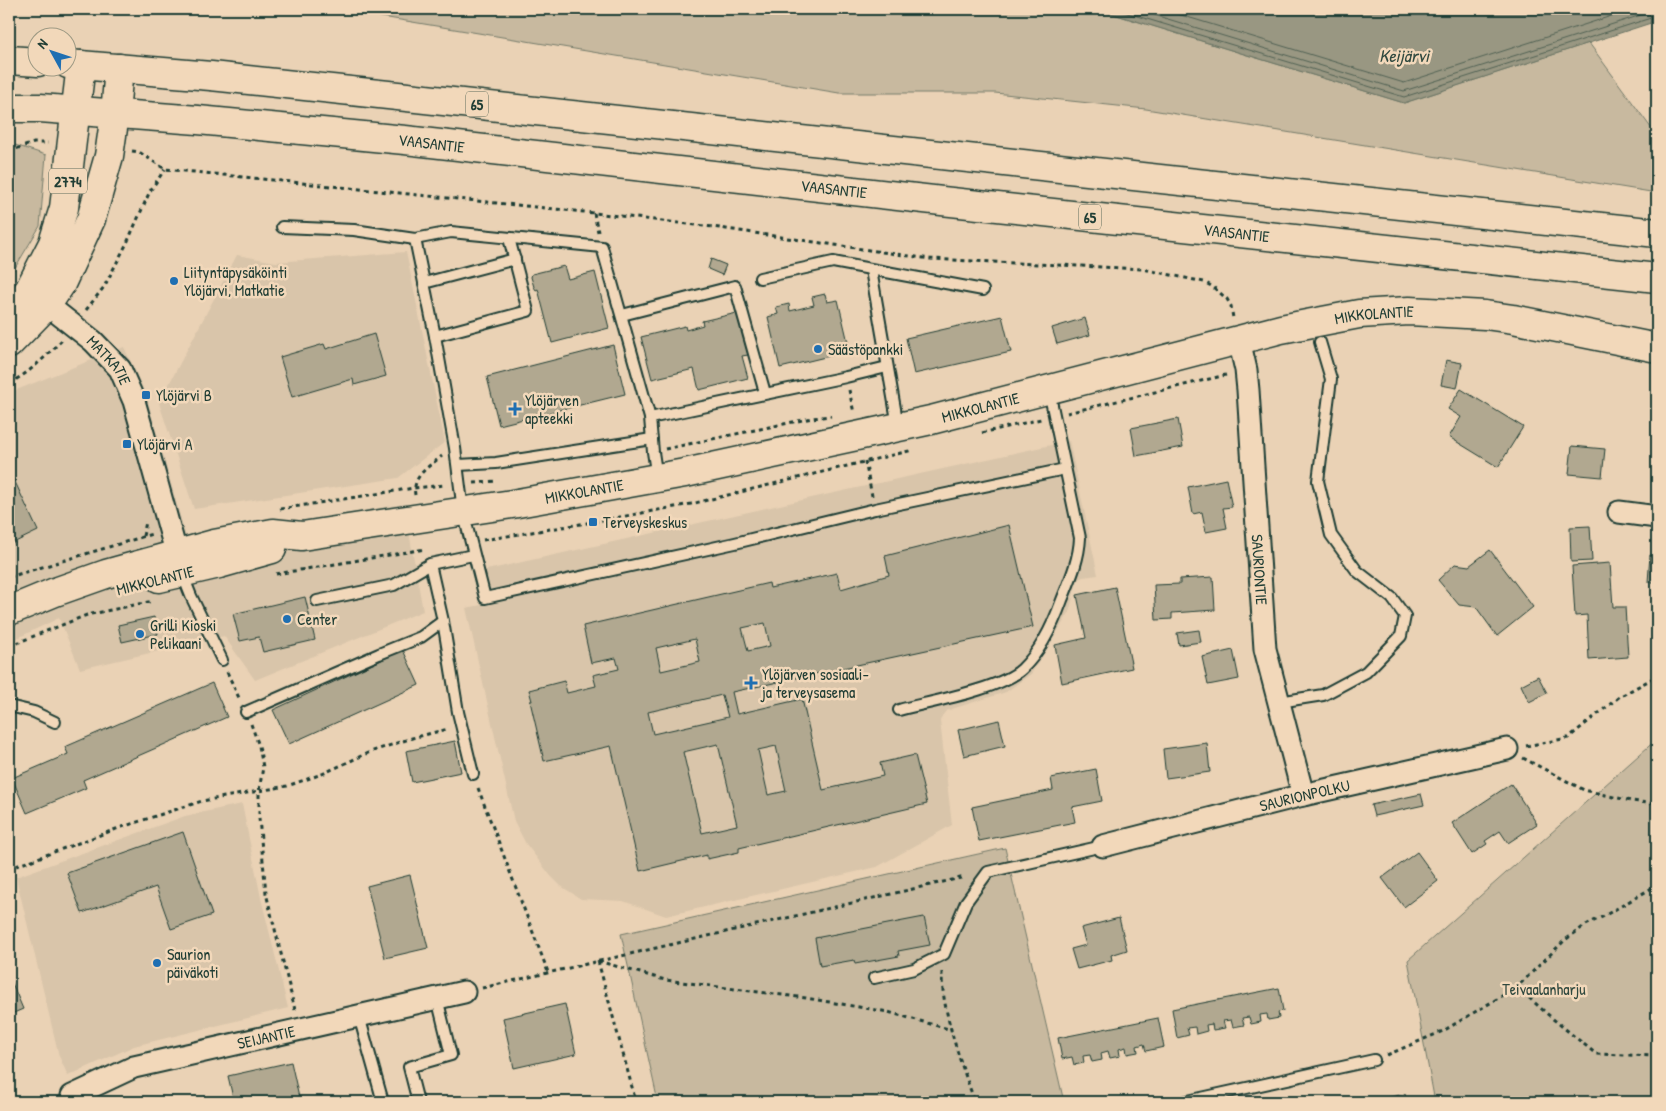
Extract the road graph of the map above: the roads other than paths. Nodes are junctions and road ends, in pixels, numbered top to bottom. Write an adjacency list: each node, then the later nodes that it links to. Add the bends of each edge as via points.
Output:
1 (9, 60): 2 (main road)
2 (28, 61)
3 (78, 65): 4 (main road, 65)
4 (119, 68): 8 (main road, 2774); 10 (main road, 65)
5 (75, 78): 7 (main road, 2774)
6 (9, 108): 7 (main road, VAASANTIE / 65)
7 (77, 111): 8 (main road, VAASANTIE / 65); 19 (main road, 2774, via 64,208)
8 (115, 114): 16 (main road, VAASANTIE / 65, via 405,140); 19 (main road, 2774, via 91,219 61,284)
9 (282, 228): 12 (lane, via 354,230)
10 (1657, 233)
11 (509, 238): 12 (lane, via 451,232); 13 (lane); 21 (lane, via 602,247)
12 (416, 239): 17 (lane)
13 (514, 259): 17 (lane); 23 (lane, via 528,311)
14 (871, 270): 15 (lane, via 833,262); 18 (lane); 27 (lane)
15 (760, 278)
16 (1657, 278)
17 (424, 283): 23 (lane)
18 (983, 290)
19 (38, 297): 20 (main road, 2774); 25 (main road, 2774); 40 (street, MATKATIE, via 74,325 120,369 134,402)
20 (9, 314)
21 (622, 315): 29 (lane, via 735,286); 31 (lane)
22 (1240, 328): 26 (main road, MIKKOLANTIE, via 1281,329 1359,314 1432,311 1513,318); 28 (main road, MIKKOLANTIE); 47 (street, SAURIONTIE, via 1246,370 1265,649)
23 (435, 336): 33 (lane)
24 (1320, 342): 47 (lane, via 1331,379 1318,481 1331,535 1357,571 1392,598 1405,616 1401,636 1366,672 1323,695)
25 (9, 344)
26 (1657, 348)
27 (887, 366): 29 (lane); 30 (lane)
28 (1049, 390): 30 (main road, MIKKOLANTIE); 35 (lane)
29 (765, 393): 31 (lane)
30 (896, 416): 34 (main road, MIKKOLANTIE)
31 (650, 418): 32 (lane)
32 (652, 439): 33 (lane, via 496,463); 34 (lane)
33 (458, 465): 36 (lane)
34 (655, 465): 36 (main road, MIKKOLANTIE, via 512,504)
35 (1065, 469): 39 (lane, via 485,598); 49 (lane, via 1080,550 1059,609 1037,651 1020,671 992,686)
36 (463, 511): 39 (lane); 40 (main road, MIKKOLANTIE, via 302,536 281,546 219,564)
37 (1619, 512): 38 (street)
38 (1657, 517)
39 (473, 555): 41 (lane)
40 (179, 564): 43 (main road, MIKKOLANTIE, via 106,574); 45 (main road, MIKKOLANTIE); 46 (lane)
41 (430, 564): 42 (lane, via 394,585); 44 (lane)
42 (317, 601)
43 (9, 611)
44 (443, 621): 50 (lane, via 421,636); 53 (lane)
45 (9, 629)
46 (222, 660)
47 (1279, 702): 54 (street, SAURIONTIE)
48 (9, 706): 51 (lane, via 34,712)
49 (899, 710)
50 (246, 712)
51 (55, 722)
52 (1507, 750): 54 (street, SAURIONPOLKU)
53 (473, 774)
54 (1303, 795): 55 (street, SAURIONPOLKU)
55 (1103, 846): 56 (lane, via 988,872 966,902 944,954 914,969)
56 (874, 978)
57 (464, 992): 58 (street, SEIJANTIE)
58 (437, 998): 59 (street, SEIJANTIE); 63 (lane, via 451,1055 409,1067)
59 (360, 1016): 61 (street, SEIJANTIE, via 134,1067); 62 (lane)
60 (1374, 1060): 64 (lane)
61 (70, 1100)
62 (383, 1102)
63 (418, 1102)
64 (1183, 1102)

